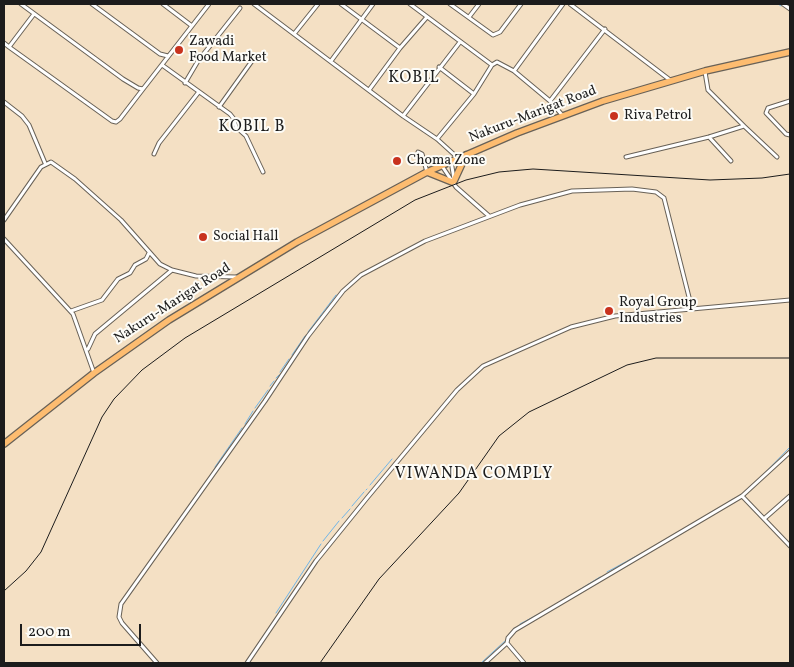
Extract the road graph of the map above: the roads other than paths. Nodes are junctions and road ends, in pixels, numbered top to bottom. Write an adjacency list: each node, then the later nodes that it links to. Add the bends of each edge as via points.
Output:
1 (21, 4): 18 (street)
2 (92, 4): 30 (street, via 160,54)
3 (163, 4): 22 (street)
4 (209, 4): 22 (street)
5 (254, 4): 24 (street)
6 (318, 4): 24 (street)
7 (342, 4): 21 (street)
8 (373, 4): 21 (street)
9 (410, 4): 19 (street)
10 (450, 4): 20 (street)
11 (479, 4): 20 (street)
12 (521, 4): 20 (street, via 498,34 493,35)
13 (564, 4): 37 (street)
14 (570, 4): 23 (street)
15 (783, 4): 17 (street)
16 (240, 8): 39 (street, via 198,61)
17 (790, 8)
18 (34, 14): 27 (street); 40 (street, via 123,79)
19 (427, 17): 25 (street); 28 (street)
20 (469, 17)
21 (362, 18): 28 (street); 32 (street)
22 (192, 26): 30 (street)
23 (605, 29): 38 (street); 44 (street)
24 (294, 34): 32 (street)
25 (460, 42): 34 (street); 35 (street)
26 (4, 43): 27 (street)
27 (9, 47): 40 (street, via 116,122)
28 (400, 48): 41 (street)
29 (790, 52): 36 (main road, Nakuru-Marigat Road)
30 (168, 56): 33 (street)
31 (252, 61): 47 (street)
32 (331, 61): 41 (street)
33 (162, 65): 39 (street); 40 (street)
34 (492, 65): 37 (street, via 497,62); 43 (street)
35 (439, 68): 43 (street); 48 (street)
36 (705, 70): 38 (main road, Nakuru-Marigat Road); 50 (street, via 710,93)
37 (514, 71): 44 (street)
38 (670, 80): 49 (main road, Nakuru-Marigat Road)
39 (185, 83): 42 (street)
40 (144, 89)
41 (369, 90): 48 (street)
42 (198, 93): 47 (street); 55 (street)
43 (474, 94): 53 (street)
44 (550, 101): 49 (street)
45 (4, 102): 62 (street, via 29,125)
46 (790, 102): 51 (street, via 768,108 766,113)
47 (220, 107): 64 (street, via 234,118 234,125 246,136)
48 (403, 116): 53 (street)
49 (564, 116): 56 (main road, Nakuru-Marigat Road)
50 (744, 126): 52 (street); 58 (street)
51 (790, 135)
52 (709, 137): 57 (street); 61 (street)
53 (438, 139): 59 (street)
54 (418, 152): 65 (street, via 422,154)
55 (154, 154)
56 (466, 155): 59 (main road, Nakuru-Marigat Road); 66 (main road)
57 (626, 157)
58 (777, 157)
59 (458, 158): 60 (main road, Nakuru-Marigat Road)
60 (451, 161): 63 (main road, Nakuru-Marigat Road); 66 (street)
61 (731, 161)
62 (45, 163): 68 (street); 70 (street, via 54,164 96,198)
63 (442, 166): 65 (main road, Nakuru-Marigat Road); 66 (street)
64 (263, 172)
65 (427, 172): 66 (main road); 72 (main road, Nakuru-Marigat Road, via 345,214)
66 (454, 183): 67 (street)
67 (490, 216): 74 (street, via 572,191 658,193 664,198 669,212); 85 (street, via 418,244 361,275 343,291 308,336 120,604 118,617)
68 (4, 220)
69 (4, 239): 75 (street)
70 (149, 252): 71 (street, via 160,264); 75 (street, via 130,273 118,279 102,300)
71 (172, 270): 72 (street, via 196,276); 76 (street, via 95,334)
72 (238, 277): 77 (main road, Nakuru-Marigat Road)
73 (790, 300): 74 (street)
74 (692, 309): 86 (street, via 615,316 571,327 475,372 316,561)
75 (71, 311): 76 (street)
76 (87, 352): 77 (street)
77 (94, 373): 78 (main road, Nakuru-Marigat Road)
78 (4, 444)
79 (790, 452): 80 (street)
80 (742, 496): 82 (street); 84 (street, via 515,630)
81 (790, 496): 82 (street)
82 (765, 518): 83 (street)
83 (790, 546)
84 (507, 643): 87 (street); 88 (street)
85 (156, 663)
86 (247, 663)
87 (485, 663)
88 (524, 663)

